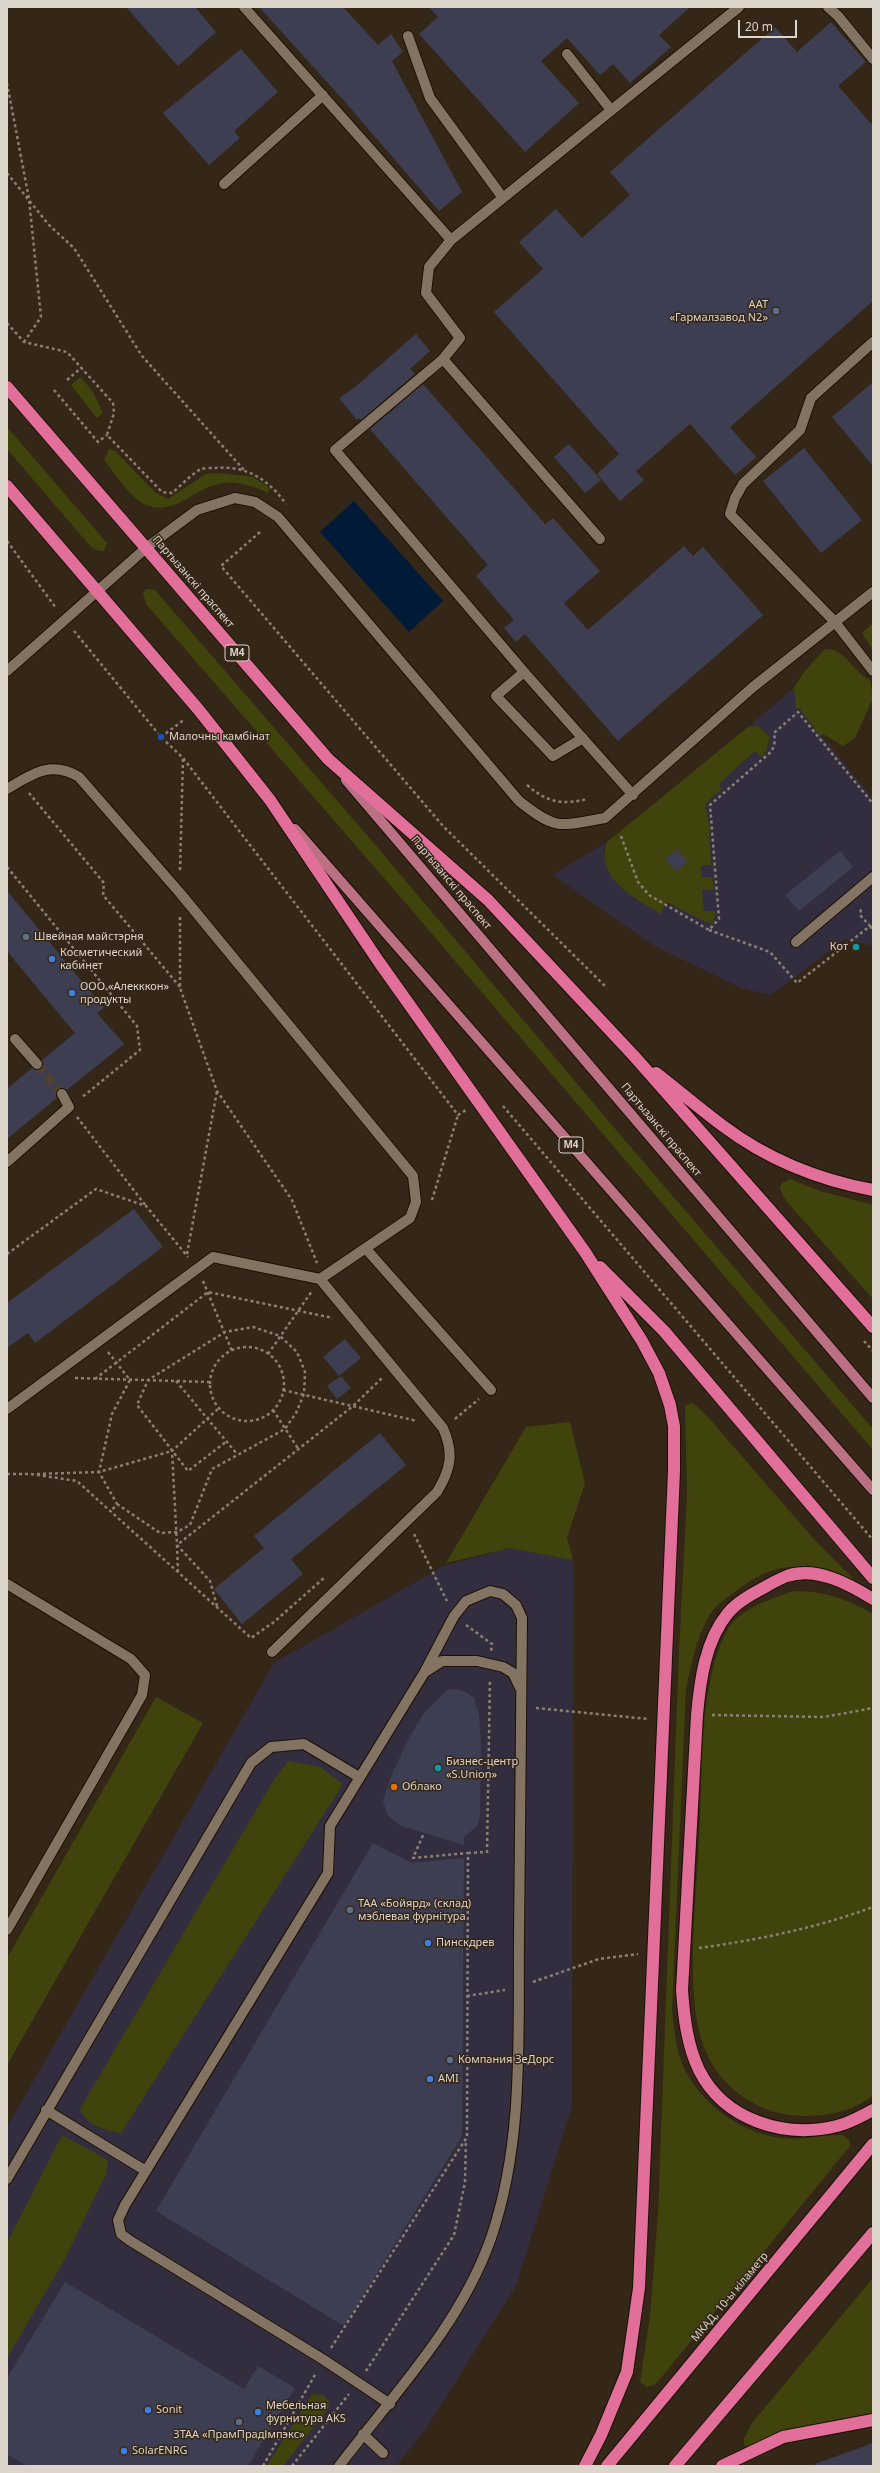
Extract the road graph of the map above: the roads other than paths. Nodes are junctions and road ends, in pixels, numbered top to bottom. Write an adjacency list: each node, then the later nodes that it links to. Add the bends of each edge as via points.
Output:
1 (244, 7): 7 (street)
2 (739, 7): 8 (street)
3 (828, 7): 6 (street)
4 (408, 36): 10 (street, via 430,98)
5 (567, 54): 8 (street)
6 (873, 59)
7 (323, 95): 9 (street); 11 (street)
8 (611, 110): 10 (street)
9 (224, 184)
10 (503, 198): 11 (street)
11 (451, 240): 13 (street, via 429,266 426,293 460,338)
12 (873, 342): 20 (street, via 811,398 800,430 743,484 730,514)
13 (443, 359): 16 (street); 23 (street, via 335,450)
14 (7, 387): 17 (highway, Партызанскі праспект / М4)
15 (7, 486): 18 (highway, М4)
16 (600, 539)
17 (146, 548): 18 (street); 25 (highway, Партызанскі праспект / М4); 27 (street, via 197,510 235,498 256,502 278,517 519,801 539,816 560,825 577,825 605,818)
18 (98, 592): 22 (street); 28 (highway, М4)
19 (873, 592): 20 (street)
20 (836, 622): 21 (street); 27 (street, via 753,687)
21 (873, 671)
22 (7, 672)
23 (524, 672): 24 (street); 24 (street, via 496,696 553,756)
24 (583, 738): 27 (street)
25 (328, 759): 32 (highway, via 488,900); 42 (main road, Партызанскі праспект / М4)
26 (7, 789): 37 (street, via 44,770 55,768 67,770 79,777 180,893 413,1176 416,1202 410,1218)
27 (633, 795)
28 (270, 800): 38 (highway, via 379,962); 44 (main road, М4)
29 (873, 877): 30 (street)
30 (796, 942)
31 (15, 1039): 33 (street)
32 (634, 1056): 36 (highway, via 724,1126 761,1150 796,1168); 40 (highway)
33 (37, 1064)
34 (62, 1094): 35 (street, via 70,1107)
35 (7, 1162)
36 (873, 1190)
37 (367, 1250): 39 (street); 41 (street)
38 (585, 1252): 45 (highway, via 664,1331); 64 (highway, via 642,1341 659,1373 670,1405 675,1442 640,2288 627,2372)
39 (320, 1280): 43 (street, via 213,1257); 48 (street, via 443,1428 450,1453 448,1475 437,1492)
40 (873, 1327)
41 (491, 1390)
42 (873, 1398)
43 (7, 1410)
44 (873, 1490)
45 (873, 1578)
46 (7, 1584): 52 (street, via 131,1659 145,1675 142,1695)
47 (873, 1599): 54 (highway, via 829,1577 809,1573 787,1576 750,1595 728,1613 712,1643 700,1685 697,1715 682,1990 685,2026 699,2070 712,2089 731,2108 752,2120 774,2128 794,2131 837,2126)
48 (272, 1652)
49 (424, 1673): 50 (street, via 442,1661 477,1661 504,1667 513,1673); 50 (street, via 454,1616 466,1601 490,1591 503,1594 516,1605 522,1618); 51 (street)
50 (522, 1692): 59 (street, via 518,2046 512,2147 503,2197 490,2239 471,2280 447,2323)
51 (359, 1777): 53 (street, via 304,1744 271,1747 251,1763); 56 (street, via 330,1826 328,1872)
52 (7, 1930)
53 (46, 2110): 56 (street); 57 (street)
54 (873, 2110)
55 (873, 2144): 65 (highway, МКАД, 10-ы кіламетр)
56 (146, 2171): 59 (street, via 118,2220 121,2234)
57 (7, 2179)
58 (873, 2233): 66 (highway)
59 (390, 2404): 61 (street)
60 (873, 2420): 67 (highway, via 783,2437)
61 (363, 2434): 62 (street); 63 (street)
62 (383, 2453)
63 (339, 2466)
64 (586, 2466)
65 (607, 2466)
66 (674, 2466)
67 (722, 2466)

